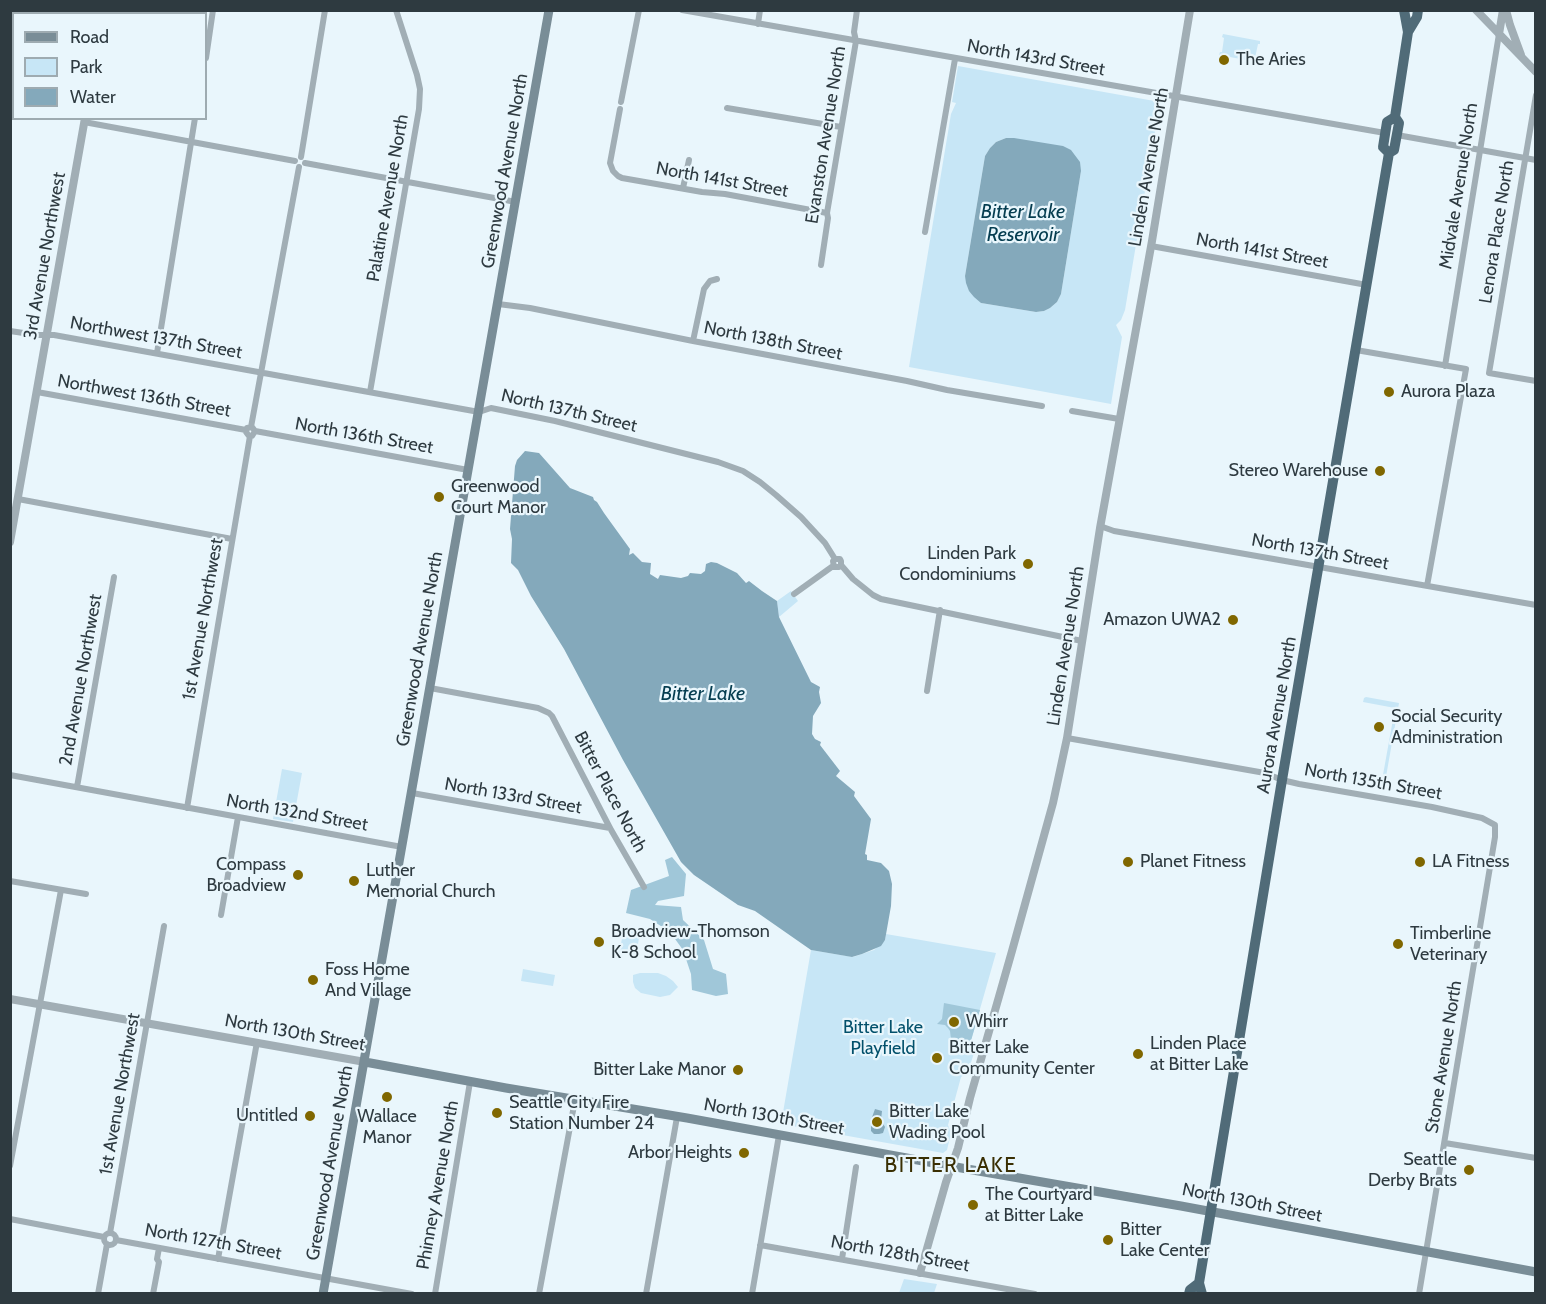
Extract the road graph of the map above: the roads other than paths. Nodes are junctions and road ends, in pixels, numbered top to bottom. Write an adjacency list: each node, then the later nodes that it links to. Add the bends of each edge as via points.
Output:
1 (213, 10): 18 (street)
2 (325, 10): 37 (street, 1st Avenue Northwest)
3 (396, 10): 38 (street, Palatine Avenue North, via 420,89)
4 (549, 10): 40 (main road, Greenwood Avenue North)
5 (639, 10): 39 (street, North 141st Street, via 610,163 622,178)
6 (682, 10): 14 (street, North 143rd Street)
7 (760, 10): 14 (street)
8 (857, 10): 17 (street, Evanston Avenue North)
9 (1190, 10): 23 (street, Linden Avenue North)
10 (1404, 10): 15 (highway)
11 (1418, 10): 15 (highway)
12 (1476, 10): 16 (street)
13 (1505, 10): 16 (street, Midvale Avenue North); 20 (street)
14 (758, 24): 17 (street, North 143rd Street)
15 (1408, 32): 25 (highway)
16 (1499, 34): 20 (street); 32 (street, Midvale Avenue North)
17 (856, 41): 19 (street, North 143rd Street); 28 (street, Evanston Avenue North)
18 (207, 51)
19 (955, 59): 23 (street, North 143rd Street); 42 (street)
20 (1523, 59): 21 (street)
21 (1536, 72)
22 (1536, 95): 34 (street, Lenora Place North)
23 (1176, 96): 29 (street, North 143rd Street); 43 (street, Linden Avenue North)
24 (727, 108): 28 (street)
25 (1395, 117): 29 (highway, via 1387,122); 30 (highway, via 1399,123)
26 (85, 120): 31 (street); 49 (street, 3rd Avenue Northwest)
27 (195, 120): 31 (street)
28 (841, 127): 41 (street, Evanston Avenue North)
29 (1385, 133): 33 (highway, Aurora Avenue North, via 1383,147)
30 (1397, 135): 32 (street); 33 (highway, Aurora Avenue North, via 1394,150)
31 (191, 142): 37 (street); 52 (street)
32 (1479, 149): 34 (street); 53 (street, Midvale Avenue North)
33 (1389, 153): 46 (highway, Aurora Avenue North)
34 (1524, 158): 36 (street); 55 (street, Lenora Place North, via 1489,373)
35 (688, 160): 39 (street)
36 (1536, 160)
37 (300, 162): 38 (street); 54 (street, 1st Avenue Northwest)
38 (407, 181): 40 (street); 57 (street, Palatine Avenue North)
39 (683, 188): 41 (street, North 141st Street)
40 (516, 201): 47 (main road, Greenwood Avenue North)
41 (827, 213): 44 (street, Evanston Avenue North)
42 (925, 232)
43 (1151, 246): 46 (street, North 141st Street); 61 (street, Linden Avenue North)
44 (821, 265)
45 (717, 279): 50 (street, via 704,289)
46 (1367, 285): 51 (highway, Aurora Avenue North)
47 (498, 304): 50 (street, North 138th Street); 60 (main road, Greenwood Avenue North)
48 (10, 331): 49 (street, Northwest 137th Street)
49 (46, 335): 52 (street, Northwest 137th Street); 56 (street, 3rd Avenue Northwest)
50 (693, 341): 58 (street, North 138th Street)
51 (1356, 350): 53 (street); 69 (highway, Aurora Avenue North)
52 (156, 353): 54 (street, Northwest 137th Street)
53 (1445, 366): 71 (street, via 1466,369)
54 (261, 372): 57 (street, North 137th Street); 62 (street, 1st Avenue Northwest)
55 (1536, 381)
56 (37, 392): 62 (street, Northwest 136th Street); 64 (street, 3rd Avenue Northwest)
57 (370, 392): 60 (street, North 137th Street)
58 (1042, 406)
59 (1072, 411): 61 (street)
60 (479, 412): 63 (main road, Greenwood Avenue North); 68 (street, North 137th Street, via 491,408 555,421 742,471 801,517 825,543)
61 (1119, 419): 65 (street, Linden Avenue North)
62 (251, 431): 63 (street, North 136th Street); 66 (street, 1st Avenue Northwest)
63 (468, 470): 76 (main road, Greenwood Avenue North)
64 (18, 499): 66 (street); 67 (street, 3rd Avenue Northwest)
65 (1101, 526): 69 (street, North 137th Street); 75 (street, Linden Avenue North)
66 (232, 539): 83 (street, 1st Avenue Northwest)
67 (10, 542)
68 (834, 562): 72 (street); 74 (street, via 873,595)
69 (1319, 567): 71 (street, North 137th Street); 80 (highway, Aurora Avenue North)
70 (114, 577): 81 (street, 2nd Avenue Northwest)
71 (1427, 586): 73 (street, North 137th Street)
72 (794, 594)
73 (1536, 605)
74 (940, 610): 75 (street); 77 (street)
75 (1082, 641): 78 (street, Linden Avenue North)
76 (430, 688): 82 (main road, Greenwood Avenue North); 86 (street, Bitter Place North, via 549,713)
77 (927, 691)
78 (1067, 738): 80 (street, North 135th Street); 106 (street, Linden Avenue North)
79 (10, 775): 81 (street, North 132nd Street)
80 (1282, 780): 85 (street, North 135th Street, via 1432,807); 108 (highway, Aurora Avenue North)
81 (77, 787): 83 (street, North 132nd Street)
82 (412, 793): 86 (street, North 133rd Street); 87 (main road, Greenwood Avenue North)
83 (187, 807): 84 (street, North 132nd Street)
84 (238, 817): 87 (street, North 132nd Street); 92 (street)
85 (1496, 825): 103 (street, Stone Avenue North)
86 (610, 828): 89 (street, Bitter Place North)
87 (402, 847): 98 (main road, Greenwood Avenue North)
88 (10, 881): 90 (street)
89 (644, 887)
90 (61, 890): 91 (street); 95 (street)
91 (86, 894)
92 (221, 915)
93 (164, 926): 96 (street, 1st Avenue Northwest)
94 (10, 999): 95 (street, North 130th Street)
95 (40, 1004): 96 (street, North 130th Street); 105 (street)
96 (147, 1024): 97 (street, North 130th Street); 110 (street, 1st Avenue Northwest)
97 (257, 1042): 98 (street, North 130th Street); 116 (street)
98 (365, 1062): 99 (main road, North 130th Street); 120 (main road, Greenwood Avenue North)
99 (470, 1082): 100 (main road, North 130th Street); 126 (street, Phinney Avenue North)
100 (575, 1100): 101 (main road, North 130th Street); 127 (street)
101 (677, 1117): 102 (main road, North 130th Street); 128 (street)
102 (779, 1135): 106 (main road, North 130th Street); 113 (street)
103 (1444, 1143): 104 (street); 115 (street, Stone Avenue North)
104 (1536, 1158)
105 (10, 1166)
106 (951, 1166): 108 (main road, North 130th Street); 119 (street, Linden Avenue North)
107 (856, 1167): 117 (street)
108 (1211, 1211): 115 (main road, North 130th Street); 121 (highway, Aurora Avenue North)
109 (10, 1219): 112 (street)
110 (110, 1233): 111 (street); 112 (street)
111 (116, 1239): 112 (street, via 112,1244); 114 (street, North 127th Street)
112 (105, 1240): 122 (street)
113 (760, 1245): 117 (street, North 128th Street); 129 (street)
114 (161, 1248): 116 (street, North 127th Street); 123 (street)
115 (1426, 1252): 118 (main road, North 130th Street); 132 (street, Stone Avenue North)
116 (218, 1259): 120 (street, North 127th Street)
117 (842, 1259): 119 (street, North 128th Street)
118 (1536, 1272)
119 (920, 1273): 130 (street, North 128th Street)
120 (326, 1278): 124 (main road, Greenwood Avenue North); 125 (street, North 127th Street)
121 (1200, 1288): 131 (highway, Aurora Avenue North)
122 (98, 1293)
123 (153, 1293)
124 (323, 1293)
125 (412, 1293)
126 (435, 1293)
127 (539, 1293)
128 (646, 1293)
129 (752, 1293)
130 (1035, 1293)
131 (1189, 1293)
132 (1419, 1293)

